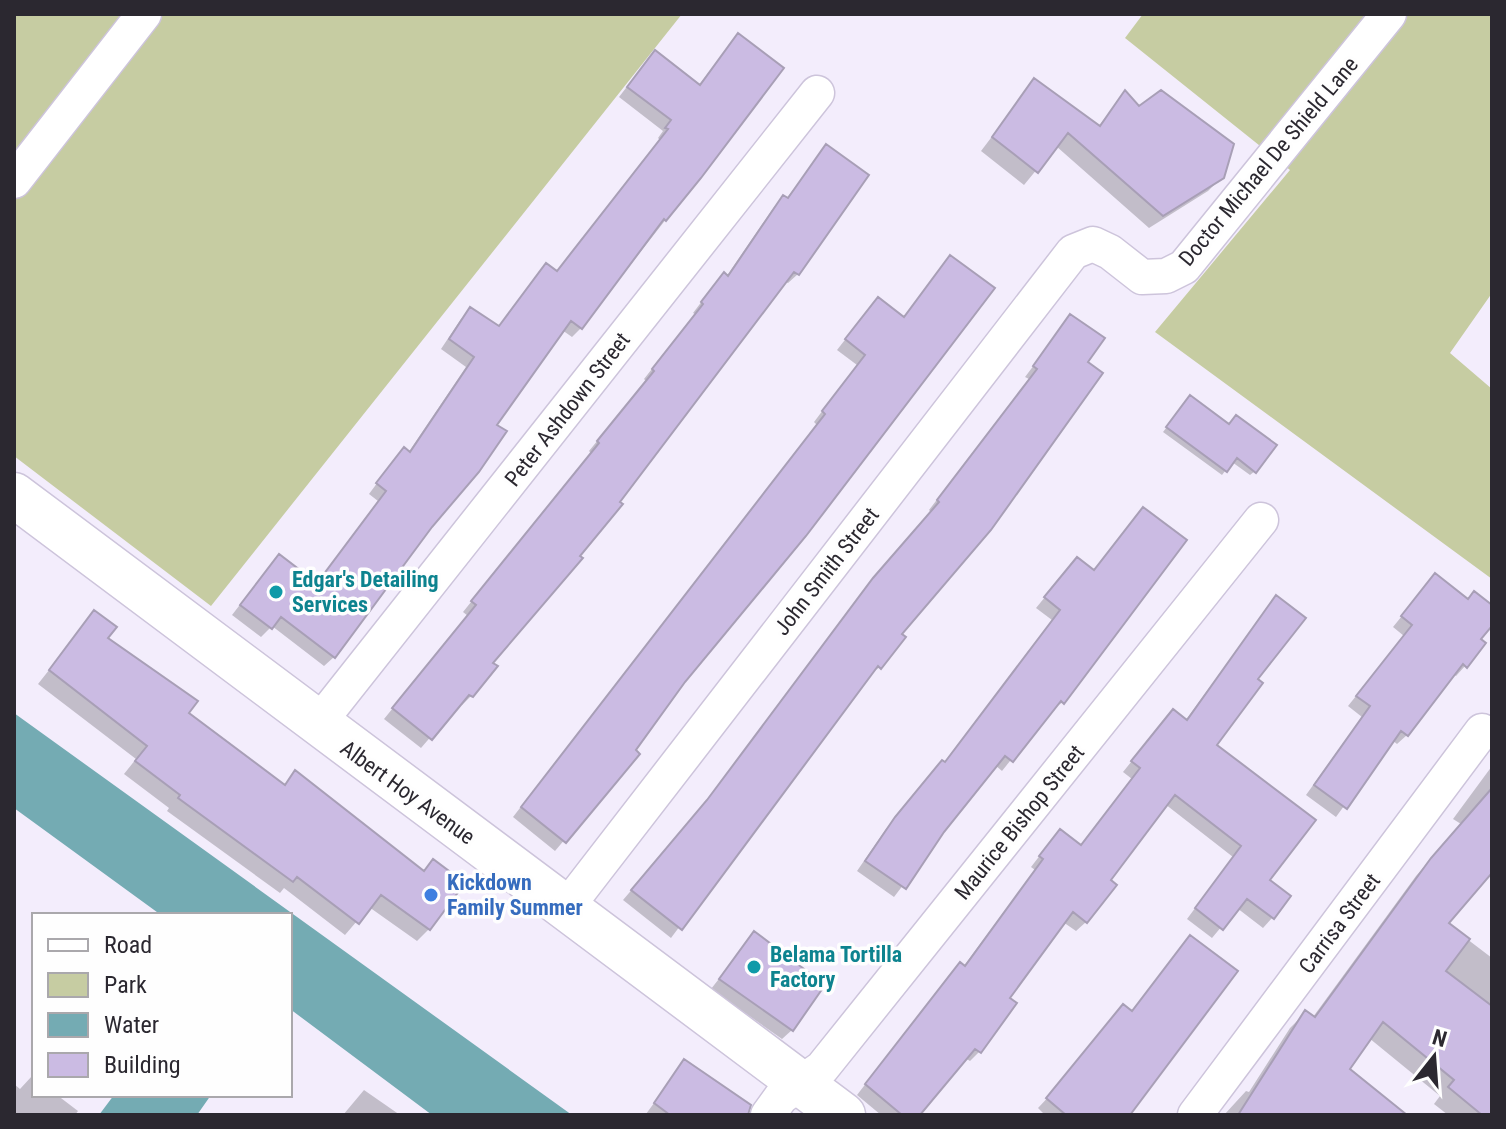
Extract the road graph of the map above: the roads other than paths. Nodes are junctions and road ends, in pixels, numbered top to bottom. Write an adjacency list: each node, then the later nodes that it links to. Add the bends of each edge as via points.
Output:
1 (144, 14): 4 (street)
2 (1389, 14): 5 (street, Doctor Michael De Shield Lane, via 1184,267 1166,276 1142,277)
3 (817, 93): 8 (street, Peter Ashdown Street)
4 (14, 181)
5 (1093, 244): 10 (street, John Smith Street, via 1073,252)
6 (14, 495): 8 (street, Albert Hoy Avenue)
7 (1261, 520): 11 (street, Maurice Bishop Street, via 822,1068)
8 (317, 725): 10 (street, Albert Hoy Avenue)
9 (1482, 731): 14 (street, Carrisa Street)
10 (566, 908): 11 (street, Albert Hoy Avenue)
11 (802, 1083): 12 (street, Maurice Bishop Street, via 781,1097); 13 (street, Albert Hoy Avenue)
12 (768, 1115)
13 (843, 1115)
14 (1195, 1115)

